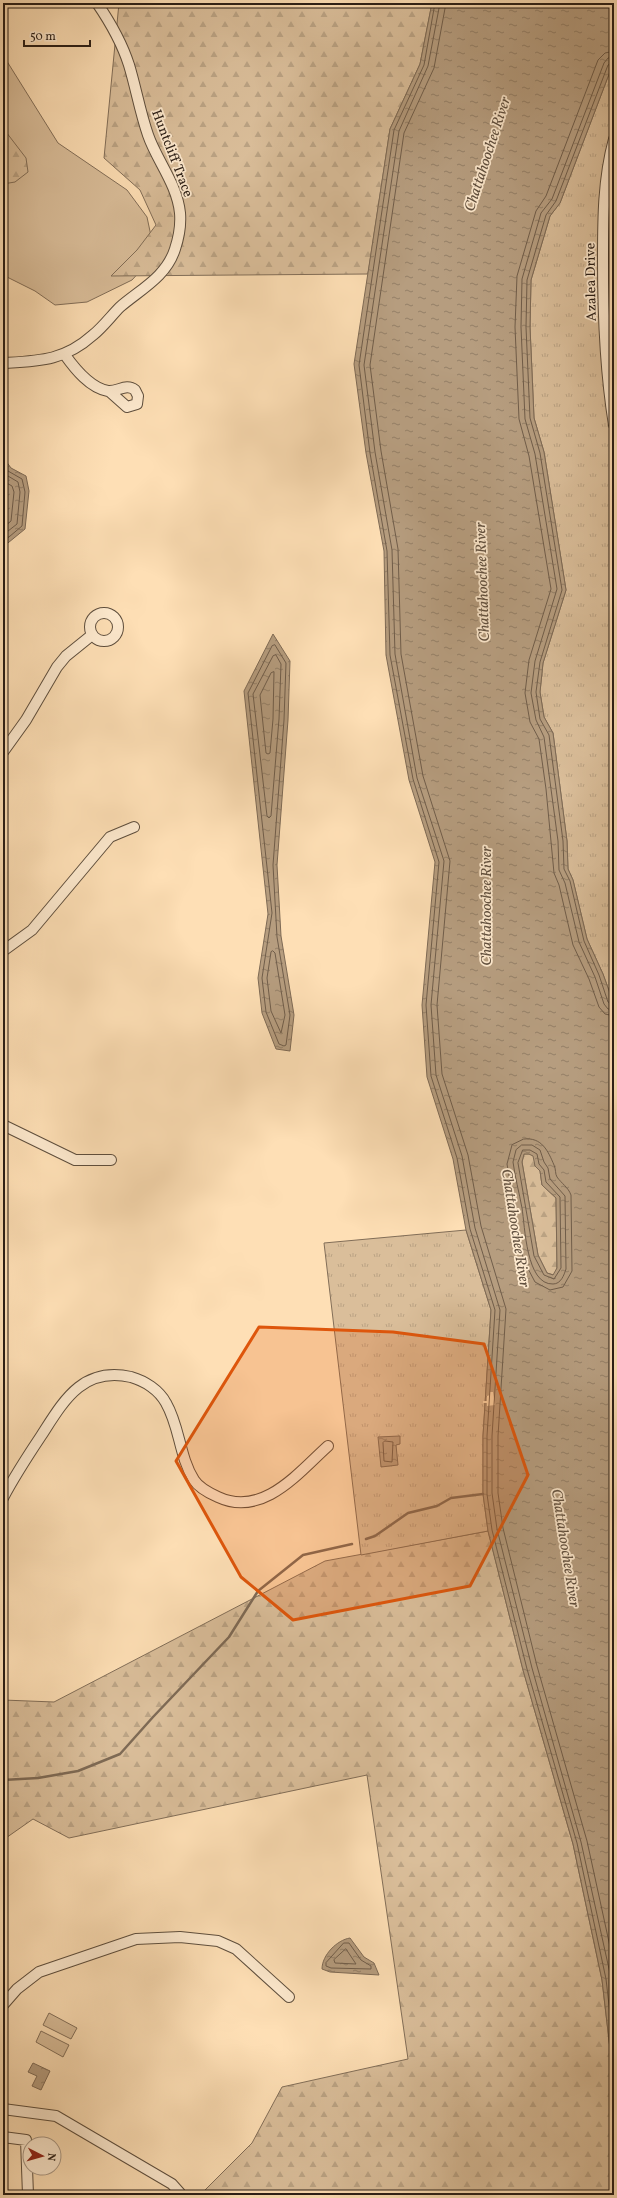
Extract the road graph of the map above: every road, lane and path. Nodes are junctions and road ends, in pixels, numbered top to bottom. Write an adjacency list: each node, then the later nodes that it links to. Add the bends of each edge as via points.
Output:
1 (97, 3): 3 (street, Huntcliff Trace, via 122,48 148,135 177,195 180,232 175,250 166,267 153,282 120,307 93,335)
2 (614, 139): 6 (street, Azalea Drive, via 604,199 603,303 608,392)
3 (65, 355): 4 (street, Huntcliff Trace); 5 (street, via 84,377)
4 (3, 363)
5 (109, 391)
6 (614, 425)
7 (92, 635): 8 (street, via 66,656 57,667 26,720)
8 (3, 752)
9 (134, 827): 10 (street, via 110,837 32,930)
10 (3, 952)
11 (3, 1125): 12 (street, via 75,1160)
12 (111, 1160)
13 (328, 1446): 14 (street, via 286,1485 272,1494 247,1502 222,1499 205,1491 194,1480 184,1458 171,1413 158,1393 148,1384 133,1378 118,1374 103,1376 83,1384 64,1401)
14 (3, 1498)
15 (289, 1997): 16 (street, via 236,1949 218,1941 180,1937 136,1939 39,1972 17,1989)
16 (3, 2005)
17 (3, 2109): 20 (street, via 56,2116 172,2184 180,2193)
18 (3, 2137): 19 (street, via 26,2140)
19 (28, 2195)
20 (178, 2195)

